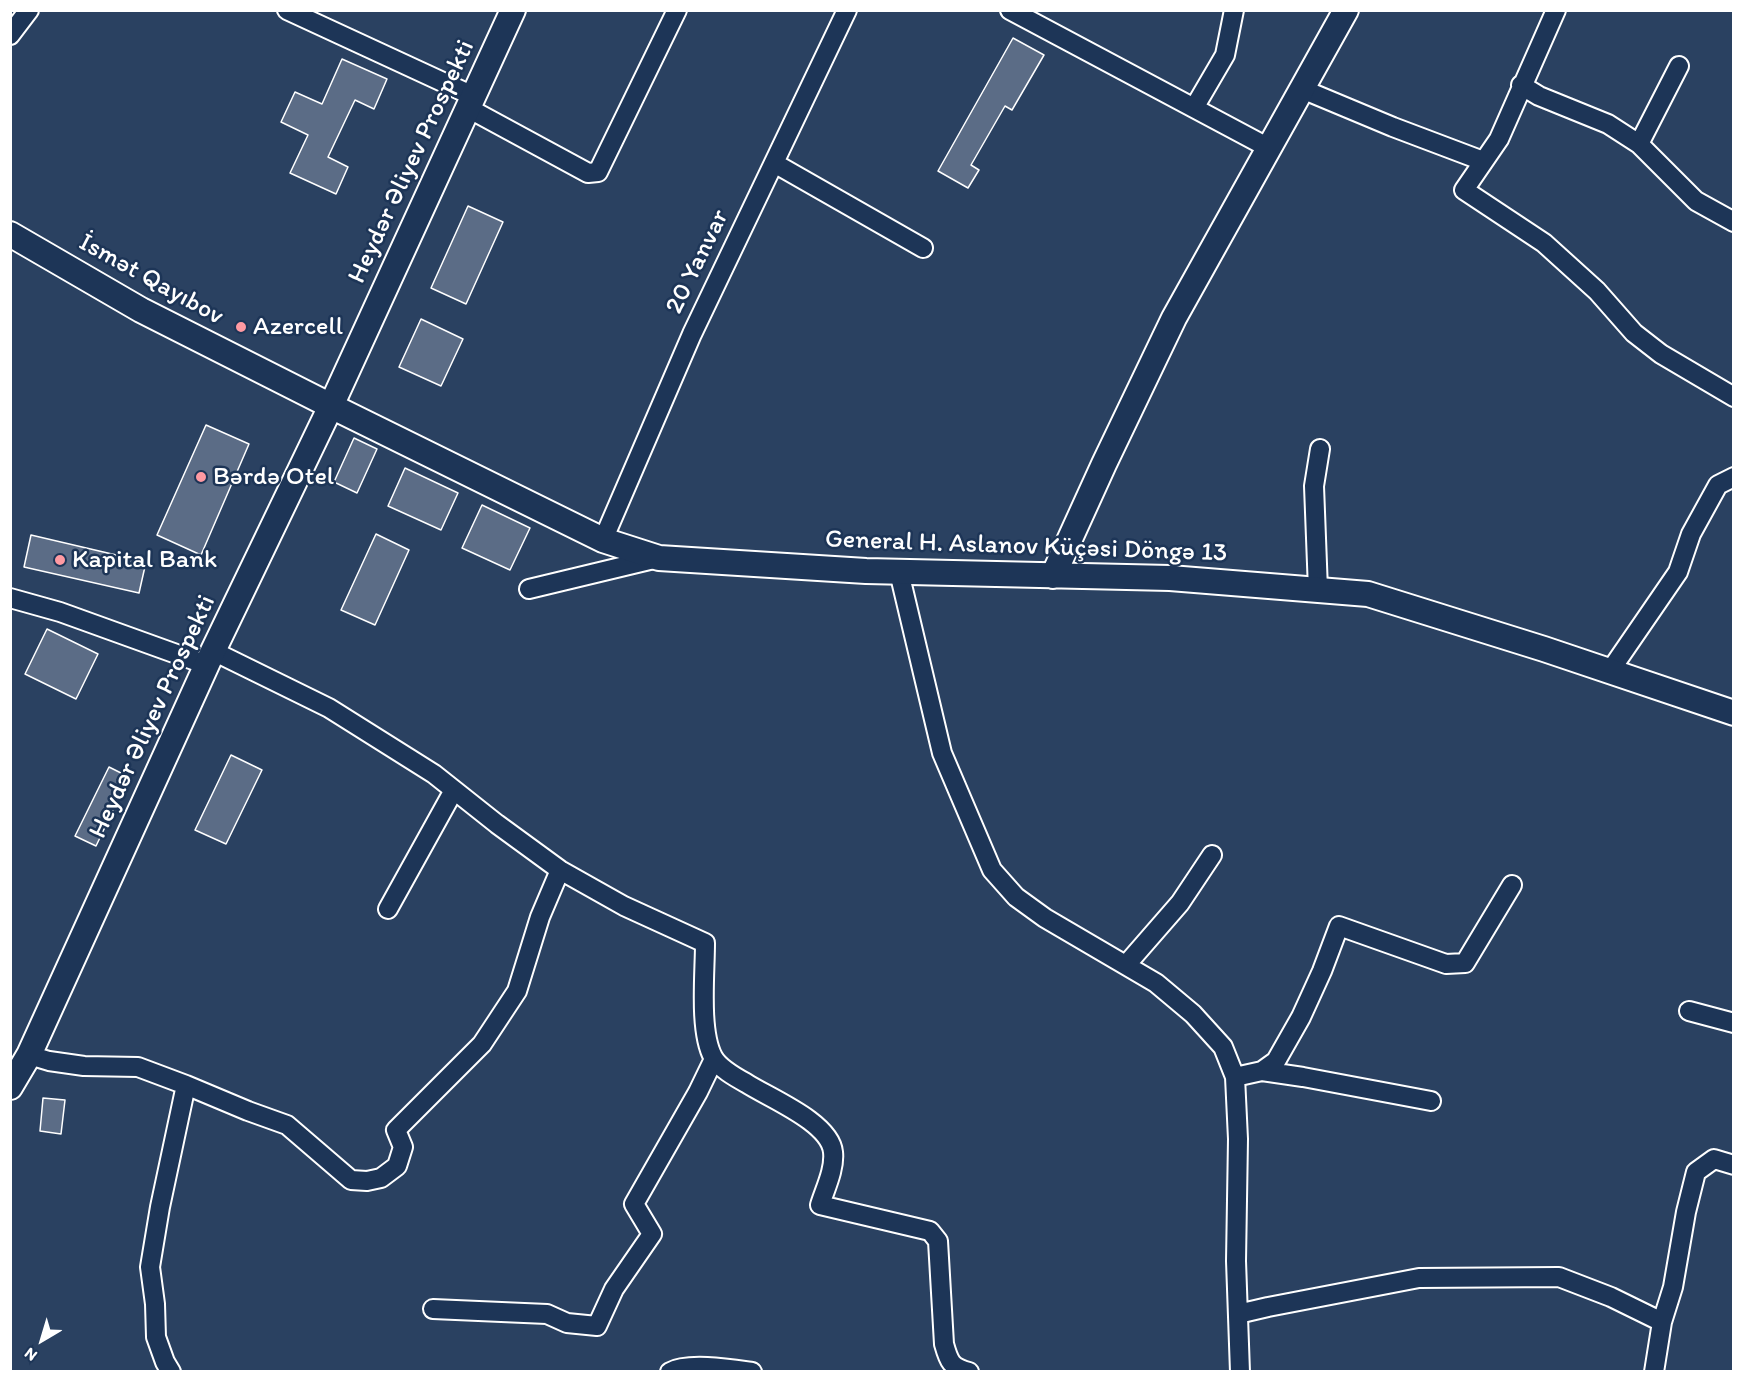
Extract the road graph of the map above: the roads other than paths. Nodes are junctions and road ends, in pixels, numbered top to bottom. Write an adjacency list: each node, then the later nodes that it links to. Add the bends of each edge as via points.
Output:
1 (29, 10): 10 (street)
2 (287, 10): 14 (street)
3 (513, 10): 14 (main road, Heydər Əliyev Prospekti)
4 (677, 10): 14 (street, via 598,172 588,173)
5 (848, 10): 19 (street, 20 Yanvar)
6 (1011, 10): 15 (street)
7 (1234, 10): 15 (street, via 1225,55)
8 (1346, 10): 13 (main road)
9 (1556, 10): 12 (street)
10 (10, 35)
11 (1679, 66): 16 (street)
12 (1521, 85): 16 (street, via 1608,124); 18 (street, via 1499,139)
13 (1302, 89): 17 (main road); 18 (street)
14 (471, 102): 24 (main road, Heydər Əliyev Prospekti)
15 (1194, 108): 17 (street)
16 (1639, 144): 20 (street, via 1696,201)
17 (1269, 148): 30 (main road, via 1174,318)
18 (1482, 161): 23 (street, via 1464,190 1544,243 1652,347)
19 (774, 163): 22 (street); 27 (street, 20 Yanvar, via 692,334)
20 (1734, 222)
21 (10, 234): 24 (main road, İsmət Qayıbov, via 141,310)
22 (922, 248)
23 (1734, 397)
24 (331, 406): 27 (main road, General H. Aslanov Küçəsi Döngə 13); 34 (main road, Heydər Əliyev Prospekti)
25 (1320, 449): 32 (street, via 1314,486)
26 (1734, 477): 35 (street, via 1718,485 1691,534 1678,572)
27 (603, 540): 28 (main road, General H. Aslanov Küçəsi Döngə 13)
28 (659, 558): 29 (main road, General H. Aslanov Küçəsi Döngə 13); 31 (street)
29 (899, 572): 30 (main road, General H. Aslanov Küçəsi Döngə 13); 42 (street, via 942,753 992,870 1016,897)
30 (1053, 576): 32 (main road, General H. Aslanov Küçəsi Döngə 13, via 1170,578)
31 (529, 590)
32 (1318, 590): 35 (main road, General H. Aslanov Küçəsi Döngə 13, via 1368,594)
33 (10, 598): 34 (street)
34 (210, 658): 37 (street, via 329,708); 45 (main road, Heydər Əliyev Prospekti)
35 (1610, 671): 36 (main road, General H. Aslanov Küçəsi Döngə 13)
36 (1734, 713)
37 (454, 790): 39 (street); 41 (street)
38 (1212, 855): 42 (street, via 1180,903)
39 (560, 870): 46 (street, via 705,944 707,1040); 49 (street, via 517,991 482,1044 396,1130 403,1147 397,1166 381,1178 351,1180 287,1125)
40 (1512, 885): 47 (street, via 1465,963 1446,964 1339,926 1301,1017 1276,1061)
41 (388, 909)
42 (1126, 965): 48 (street, via 1156,983 1193,1014 1224,1047)
43 (1689, 1011): 44 (street)
44 (1734, 1023)
45 (29, 1055): 49 (street, via 84,1066 138,1067); 50 (main road, Heydər Əliyev Prospekti)
46 (714, 1059): 53 (street, via 634,1204 652,1234 614,1289 597,1326 567,1323 547,1314); 59 (street, via 734,1076 808,1118 827,1135 834,1151 820,1205 930,1231 938,1241 948,1359 958,1369)
47 (1262, 1071): 48 (street); 51 (street)
48 (1235, 1077): 54 (street)
49 (186, 1085): 56 (street, via 150,1267 156,1337)
50 (10, 1087)
51 (1431, 1101)
52 (1734, 1165): 55 (street, via 1714,1159 1696,1172)
53 (433, 1309)
54 (1239, 1314): 55 (street, via 1419,1278 1559,1277); 60 (street)
55 (1662, 1322): 61 (street)
56 (171, 1371)
57 (670, 1371): 58 (street, via 714,1367)
58 (752, 1371)
59 (969, 1371)
60 (1240, 1371)
61 (1654, 1371)

